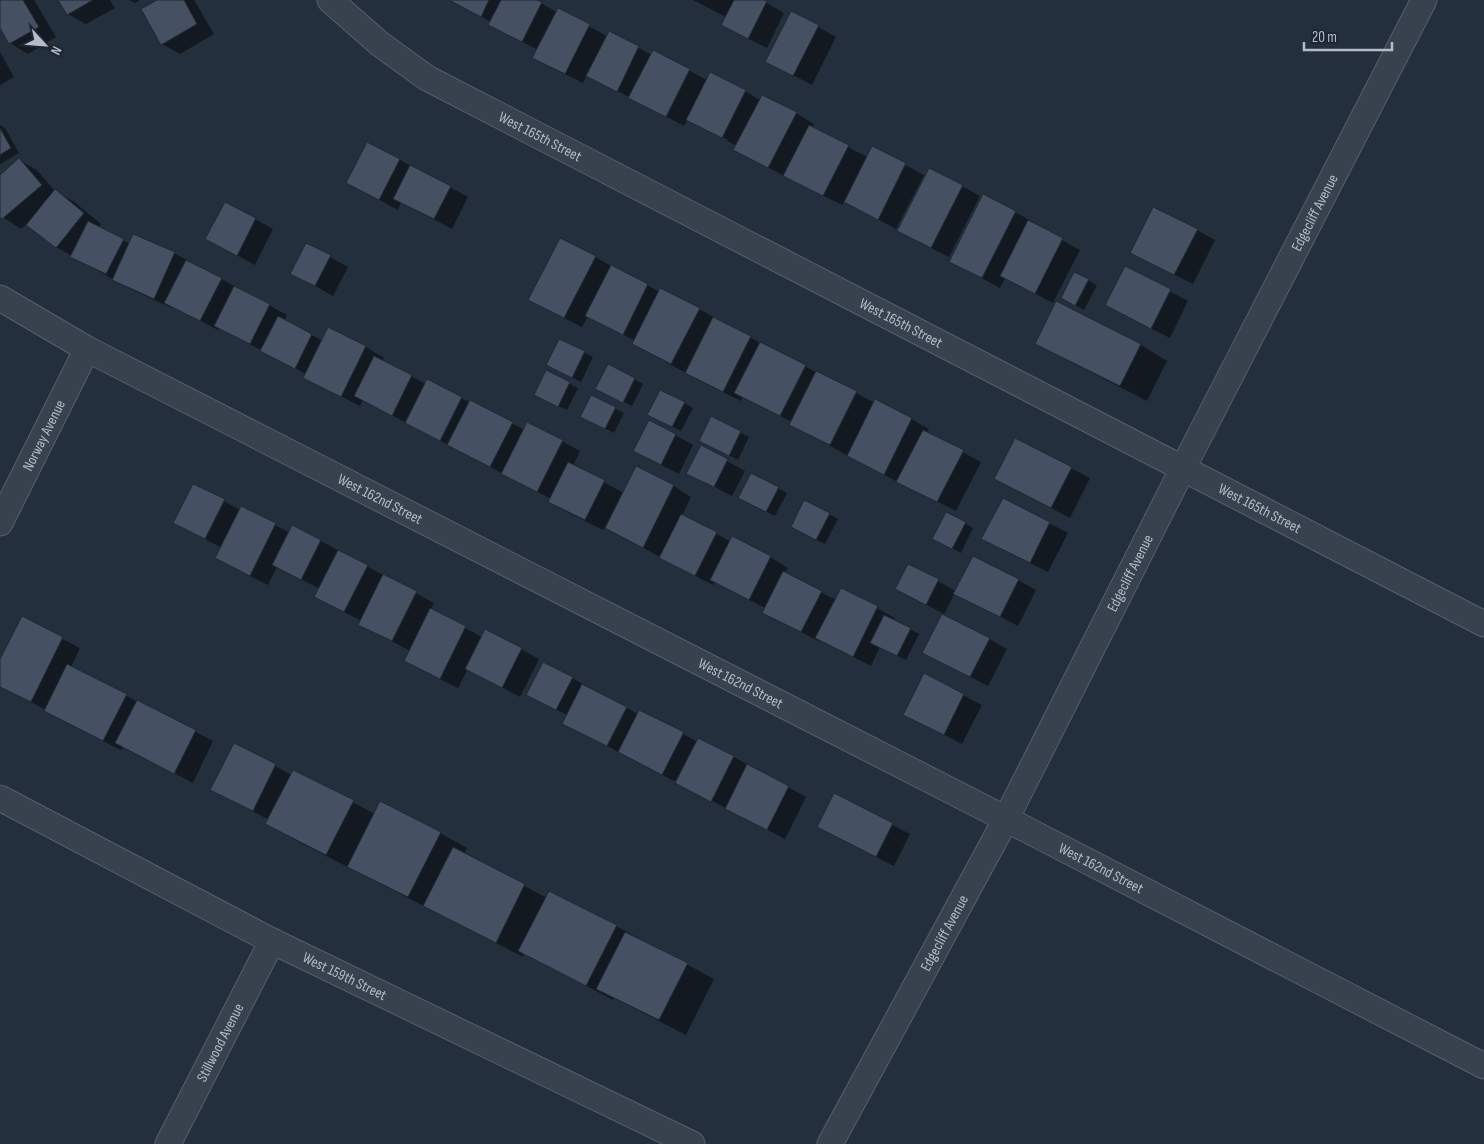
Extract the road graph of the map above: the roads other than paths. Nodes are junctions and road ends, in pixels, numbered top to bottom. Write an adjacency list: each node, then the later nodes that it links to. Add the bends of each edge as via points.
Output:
1 (330, 0): 5 (street, West 165th Street, via 380,44 427,78)
2 (1424, 0): 5 (street, Edgecliff Avenue)
3 (0, 298): 4 (street, West 162nd Street)
4 (87, 350): 6 (street, Norway Avenue); 9 (street, West 162nd Street)
5 (1183, 468): 7 (street, West 165th Street); 9 (street, Edgecliff Avenue)
6 (0, 523)
7 (1484, 624)
8 (0, 798): 10 (street, West 159th Street)
9 (1006, 819): 11 (street, West 162nd Street); 14 (street, Edgecliff Avenue)
10 (272, 941): 12 (street, Stillwood Avenue); 13 (street, West 159th Street)
11 (1484, 1066)
12 (168, 1144)
13 (692, 1144)
14 (830, 1144)

